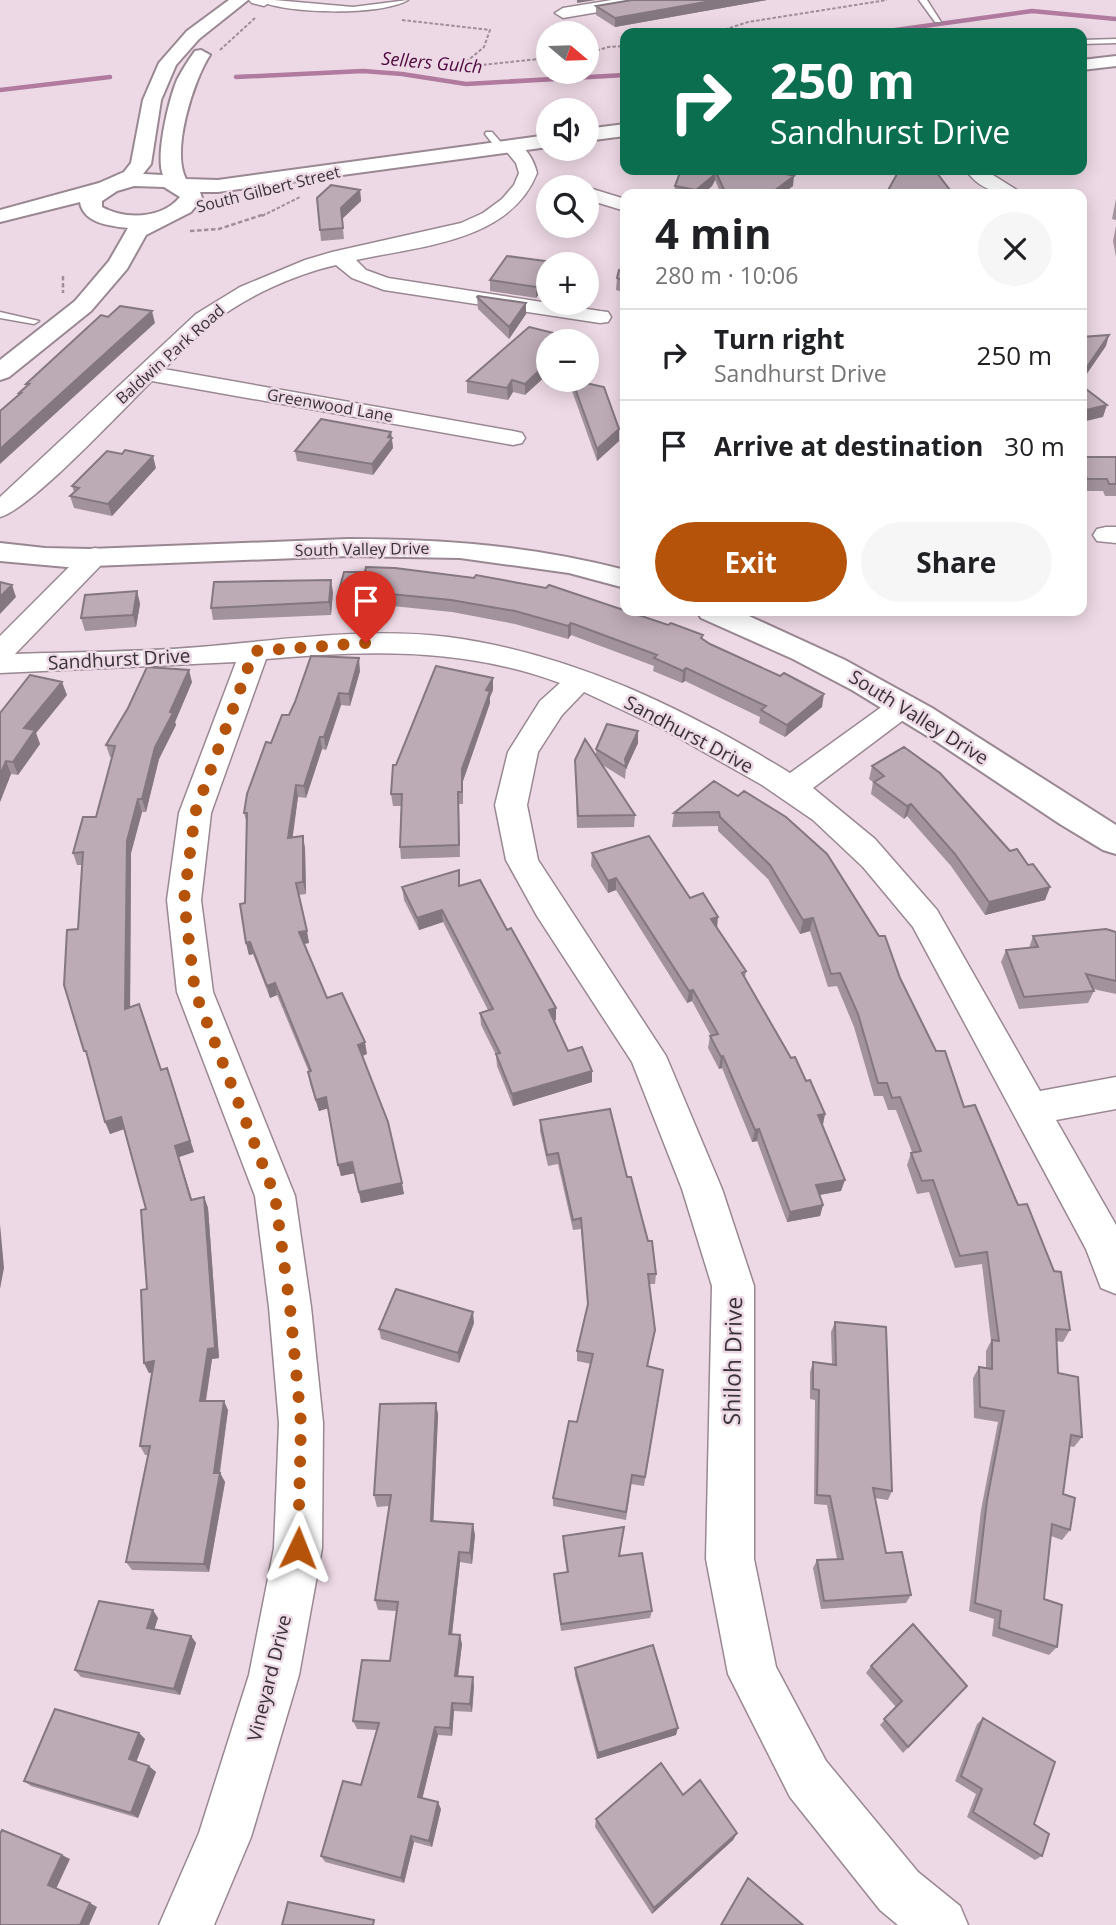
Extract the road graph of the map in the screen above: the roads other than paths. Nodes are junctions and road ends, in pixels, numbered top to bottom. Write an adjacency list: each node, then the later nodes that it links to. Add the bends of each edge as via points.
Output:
1 (240, 0): 22 (main road, via 193,35 168,63 152,100 141,164 131,176)
2 (257, 0): 8 (street)
3 (360, 0): 4 (lane)
4 (370, 0)
5 (404, 0): 8 (lane, via 379,9)
6 (639, 0): 9 (street)
7 (923, 0): 10 (lane)
8 (269, 1): 21 (main road, via 217,36 190,72 180,99 172,157 171,170)
9 (563, 13)
10 (938, 20)
11 (1116, 41): 12 (lane)
12 (1087, 42)
13 (1116, 61): 14 (main road)
14 (1087, 64)
15 (620, 131): 16 (main road)
16 (599, 133)
17 (536, 142): 18 (main road, South Gilbert Street)
18 (497, 144): 19 (main road, South Gilbert Street); 23 (street)
19 (361, 168): 21 (main road, South Gilbert Street, via 218,186); 28 (main road, South Gilbert Street, via 257,189)
20 (980, 175): 25 (street)
21 (180, 184): 22 (main road, South Gilbert Street, via 152,179); 28 (main road, via 191,198)
22 (113, 185): 29 (main road, South Gilbert Street); 31 (main road, via 91,200)
23 (520, 187): 24 (street); 32 (street, Baldwin Park Road, via 511,202 480,223 410,232)
24 (536, 188)
25 (1003, 189)
26 (599, 197): 27 (street)
27 (620, 203)
28 (169, 215): 31 (main road); 39 (main road, via 136,231 119,264 83,306)
29 (0, 216)
30 (0, 223): 31 (main road, via 63,214)
31 (99, 223)
32 (339, 256): 35 (street, via 359,274 384,284); 40 (street, Baldwin Park Road, via 247,291 204,319)
33 (91, 264): 36 (main road, via 75,287 63,287)
34 (0, 315): 36 (lane)
35 (600, 317)
36 (34, 321): 37 (main road); 38 (main road, via 34,332)
37 (0, 346)
38 (0, 358)
39 (0, 372)
40 (147, 373): 41 (street, Greenwood Lane); 42 (street, Baldwin Park Road)
41 (513, 438)
42 (0, 509)
43 (0, 534): 45 (main road, South Valley Drive)
44 (0, 552): 45 (main road, South Valley Drive)
45 (95, 556): 46 (main road, South Valley Drive, via 454,548 525,556); 49 (street)
46 (620, 578)
47 (724, 616): 52 (main road, South Valley Drive, via 795,646)
48 (254, 651): 50 (street, Sandhurst Drive); 51 (street, Sandhurst Drive, via 387,643 434,646 526,661); 58 (street, Vineyard Drive, via 195,813 184,900 195,992 275,1196 301,1423 298,1548 270,1687 225,1837)
49 (0, 653)
50 (0, 664)
51 (580, 679): 53 (street, Sandhurst Drive, via 669,720); 59 (street, Shiloh Drive, via 551,708 523,752 511,805 522,860 648,1056 702,1189 733,1286 730,1559 753,1674 808,1779 899,1891)
52 (904, 705): 53 (street); 54 (main road, South Valley Drive)
53 (790, 789): 56 (street, Sandhurst Drive, via 849,834 888,872 925,919)
54 (1116, 841)
55 (1116, 1093): 56 (street)
56 (1028, 1109): 57 (street, Sandhurst Drive, via 1105,1244)
57 (1116, 1275)
58 (186, 1925)
59 (941, 1925)

